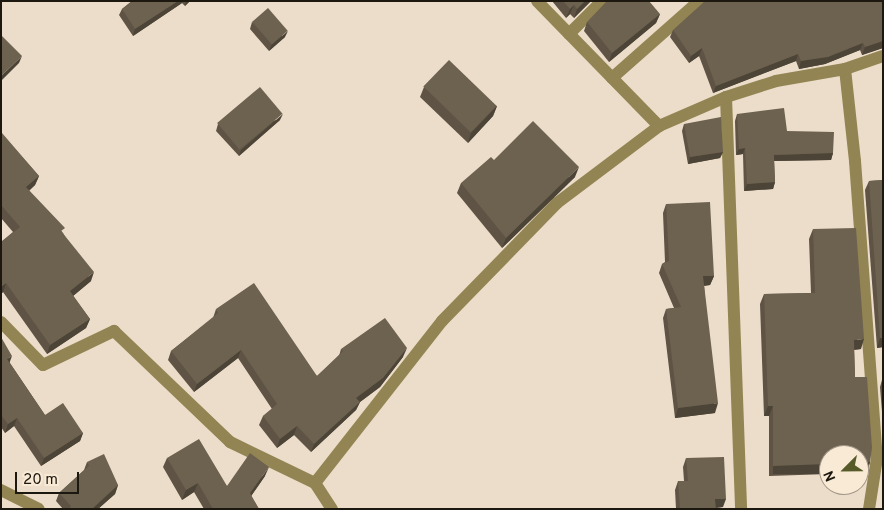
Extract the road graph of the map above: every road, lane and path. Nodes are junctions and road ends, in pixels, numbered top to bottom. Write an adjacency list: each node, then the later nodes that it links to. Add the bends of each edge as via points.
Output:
1 (537, 1): 4 (street)
2 (602, 1): 4 (street)
3 (699, 1): 7 (street)
4 (569, 34): 7 (street)
5 (883, 56): 6 (street)
6 (844, 69): 8 (street, via 776,81); 16 (street, via 855,161 877,458)
7 (612, 78): 9 (street)
8 (726, 97): 9 (street); 15 (street)
9 (660, 126): 11 (street, via 557,203 448,314)
10 (1, 322): 11 (street, via 43,365 114,330 230,442)
11 (315, 483): 14 (street)
12 (1, 490): 13 (street)
13 (38, 509)
14 (332, 509)
15 (741, 509)
16 (869, 509)

